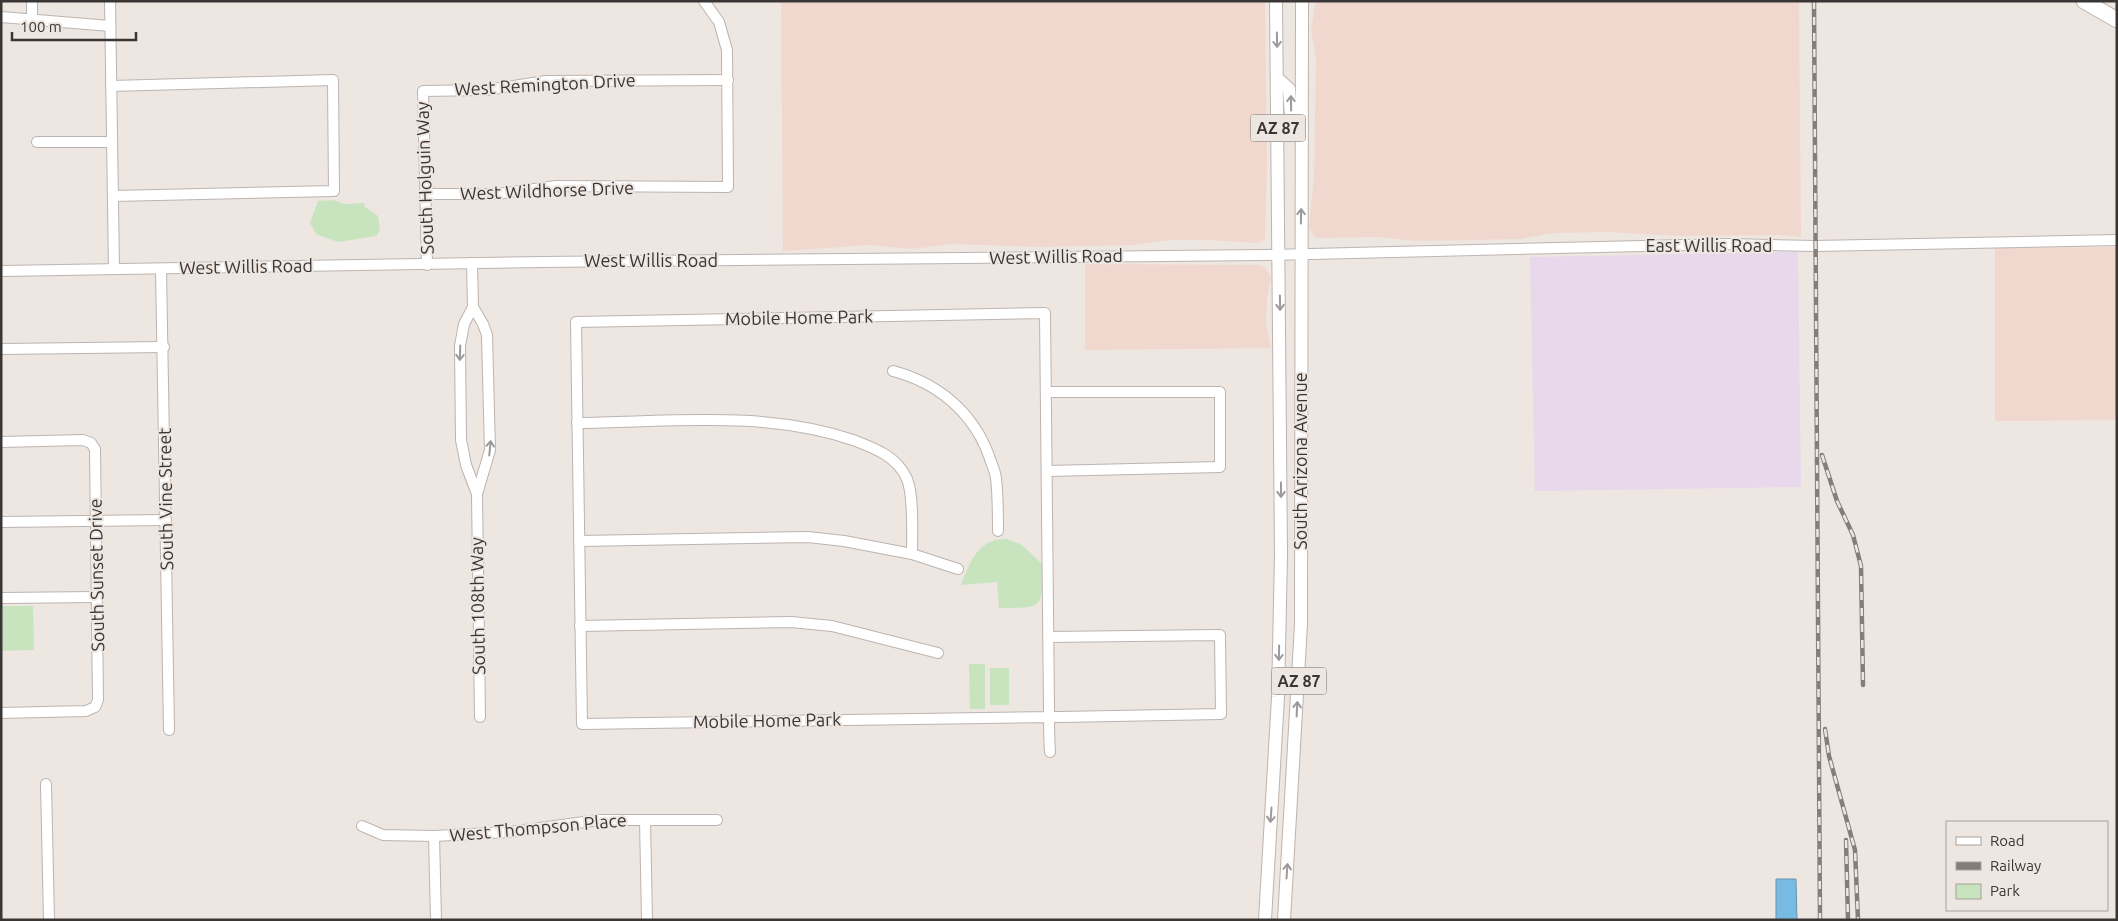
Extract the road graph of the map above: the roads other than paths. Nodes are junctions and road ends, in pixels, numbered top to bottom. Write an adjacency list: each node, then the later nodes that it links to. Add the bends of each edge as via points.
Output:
1 (32, 1): 8 (street)
2 (110, 1): 10 (street)
3 (704, 1): 12 (street, via 719,22 727,50)
4 (1276, 1): 11 (main road, South Arizona Avenue / AZ 87, one-way to 11)
5 (1302, 1): 15 (main road, South Arizona Avenue / AZ 87)
6 (2084, 1): 9 (highway)
7 (1, 17): 8 (street)
8 (32, 19): 10 (street)
9 (2117, 20)
10 (110, 26): 13 (street)
11 (1277, 78): 15 (main road, one-way to 11, via 1291,117 1290,89); 21 (main road, South Arizona Avenue / AZ 87)
12 (728, 80): 14 (street, West Remington Drive, via 546,81 487,90); 18 (street, West Wildhorse Drive, via 728,187 556,186 497,194)
13 (111, 86): 17 (street); 19 (street, via 333,80 334,191)
14 (423, 91): 18 (street, South Holguin Way)
15 (1302, 129): 22 (main road, South Arizona Avenue / AZ 87, one-way to 15)
16 (37, 142): 17 (street)
17 (112, 142): 19 (street)
18 (427, 194): 24 (street, South Holguin Way)
19 (113, 196): 25 (street)
20 (2117, 240): 22 (street, East Willis Road, via 1798,246 1730,244)
21 (1280, 254): 22 (street, West Willis Road); 23 (street, West Willis Road); 62 (main road, South Arizona Avenue / AZ 87, one-way to 62, via 1279,688)
22 (1301, 254): 63 (main road, South Arizona Avenue / AZ 87, one-way to 22, via 1302,624)
23 (472, 263): 24 (street, West Willis Road); 28 (street, South 108th Way)
24 (427, 265): 26 (street, West Willis Road)
25 (114, 269): 26 (street, West Willis Road); 27 (street, West Willis Road)
26 (161, 269): 29 (street, South Vine Street)
27 (1, 271)
28 (473, 307): 36 (street, South 108th Way, one-way to 28, via 490,450 489,362 487,335); 36 (street, South 108th Way, one-way to 36, via 464,324 460,346 460,430 462,454)
29 (164, 346): 30 (street); 37 (street, South Vine Street)
30 (1, 349)
31 (892, 371): 40 (street, via 912,376 934,388 956,404 972,422 985,445 996,476)
32 (1046, 392): 33 (street, Mobile Home Park, via 1046,313 576,322); 35 (street, Mobile Home Park); 35 (street, via 1220,392 1220,467)
33 (578, 424): 41 (street, Mobile Home Park); 42 (street, via 724,419 766,422 826,431 866,445 890,456 907,480)
34 (1, 442): 38 (street, South Sunset Drive, via 83,440 91,443 95,449)
35 (1047, 471): 47 (street, Mobile Home Park)
36 (477, 494): 50 (street, South 108th Way)
37 (166, 520): 38 (street); 52 (street, South Vine Street)
38 (96, 521): 39 (street); 44 (street, South Sunset Drive)
39 (1, 522)
40 (998, 531)
41 (579, 541): 42 (street, via 808,537); 46 (street, Mobile Home Park)
42 (912, 554): 43 (street)
43 (958, 569)
44 (97, 597): 45 (street); 49 (street, South Sunset Drive, via 98,700 95,707 86,711)
45 (1, 598)
46 (580, 626): 48 (street, via 791,622 832,626); 51 (street, Mobile Home Park, via 582,724)
47 (1048, 637): 51 (street, Mobile Home Park); 51 (street, Mobile Home Park, via 1220,635 1222,714)
48 (938, 653)
49 (1, 713)
50 (480, 717)
51 (1049, 717): 53 (street, Mobile Home Park)
52 (169, 730)
53 (1050, 752)
54 (46, 784): 59 (street)
55 (645, 820): 56 (street, West Thompson Place); 58 (street, West Thompson Place, via 599,820 510,832); 61 (street)
56 (717, 820)
57 (362, 826): 58 (street, West Thompson Place, via 383,835)
58 (434, 836): 60 (street)
59 (48, 920)
60 (436, 920)
61 (647, 920)
62 (1265, 920)
63 (1284, 920)

